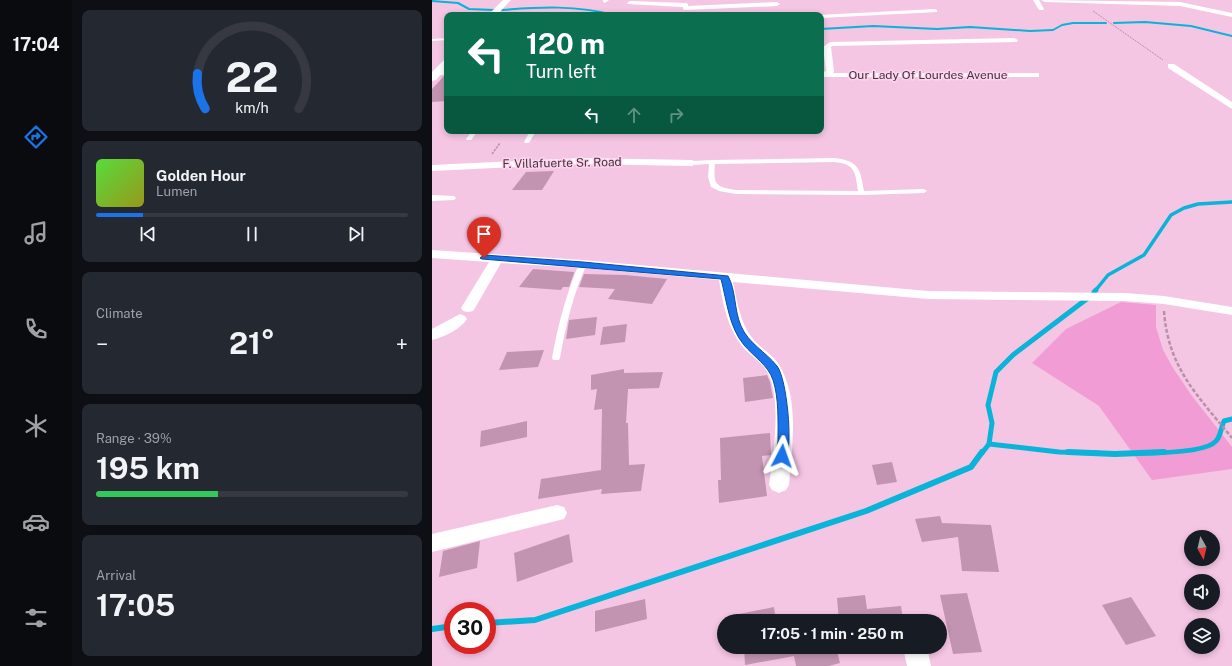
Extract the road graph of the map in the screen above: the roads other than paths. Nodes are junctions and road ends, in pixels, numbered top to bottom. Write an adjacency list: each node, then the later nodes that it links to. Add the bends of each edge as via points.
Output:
1 (507, 0): 13 (street)
2 (1036, 0): 11 (street)
3 (1045, 0): 5 (street)
4 (1194, 0): 8 (street)
5 (1078, 1): 6 (street)
6 (1109, 1): 8 (street)
7 (630, 3): 10 (street)
8 (1180, 4): 14 (street)
9 (777, 5): 10 (street)
10 (685, 7)
11 (1041, 10)
12 (935, 11): 15 (street)
13 (495, 12)
14 (1232, 15)
15 (824, 16)
16 (444, 39): 17 (lane)
17 (432, 40)
18 (1014, 40): 20 (street, via 830,44 827,47 830,71)
19 (1171, 66): 22 (street)
20 (824, 75): 21 (street, Our Lady Of Lourdes Avenue)
21 (1036, 75)
22 (1232, 106)
23 (473, 134): 25 (lane)
24 (531, 134): 26 (lane)
25 (469, 139)
26 (527, 142)
27 (692, 162): 28 (lane); 29 (street, F. Villafuerte Sr. Road, via 581,161)
28 (712, 162): 31 (lane, via 849,161 856,168); 31 (lane, via 711,183 724,190 762,193)
29 (433, 169)
30 (924, 191): 31 (lane)
31 (861, 193)
32 (432, 198): 33 (street)
33 (450, 198)
34 (432, 254): 35 (street)
35 (497, 259): 36 (street); 39 (street, via 464,313 452,325)
36 (583, 264): 37 (street); 40 (lane, via 565,308)
37 (725, 277): 38 (street, via 928,296 1084,296 1164,300); 41 (street, via 736,326 747,343 774,369 779,382 783,441)
38 (1232, 312)
39 (432, 335)
40 (556, 358)
41 (779, 485)
42 (557, 513): 43 (street)
43 (432, 543)
44 (916, 654): 45 (street)
45 (919, 666)

